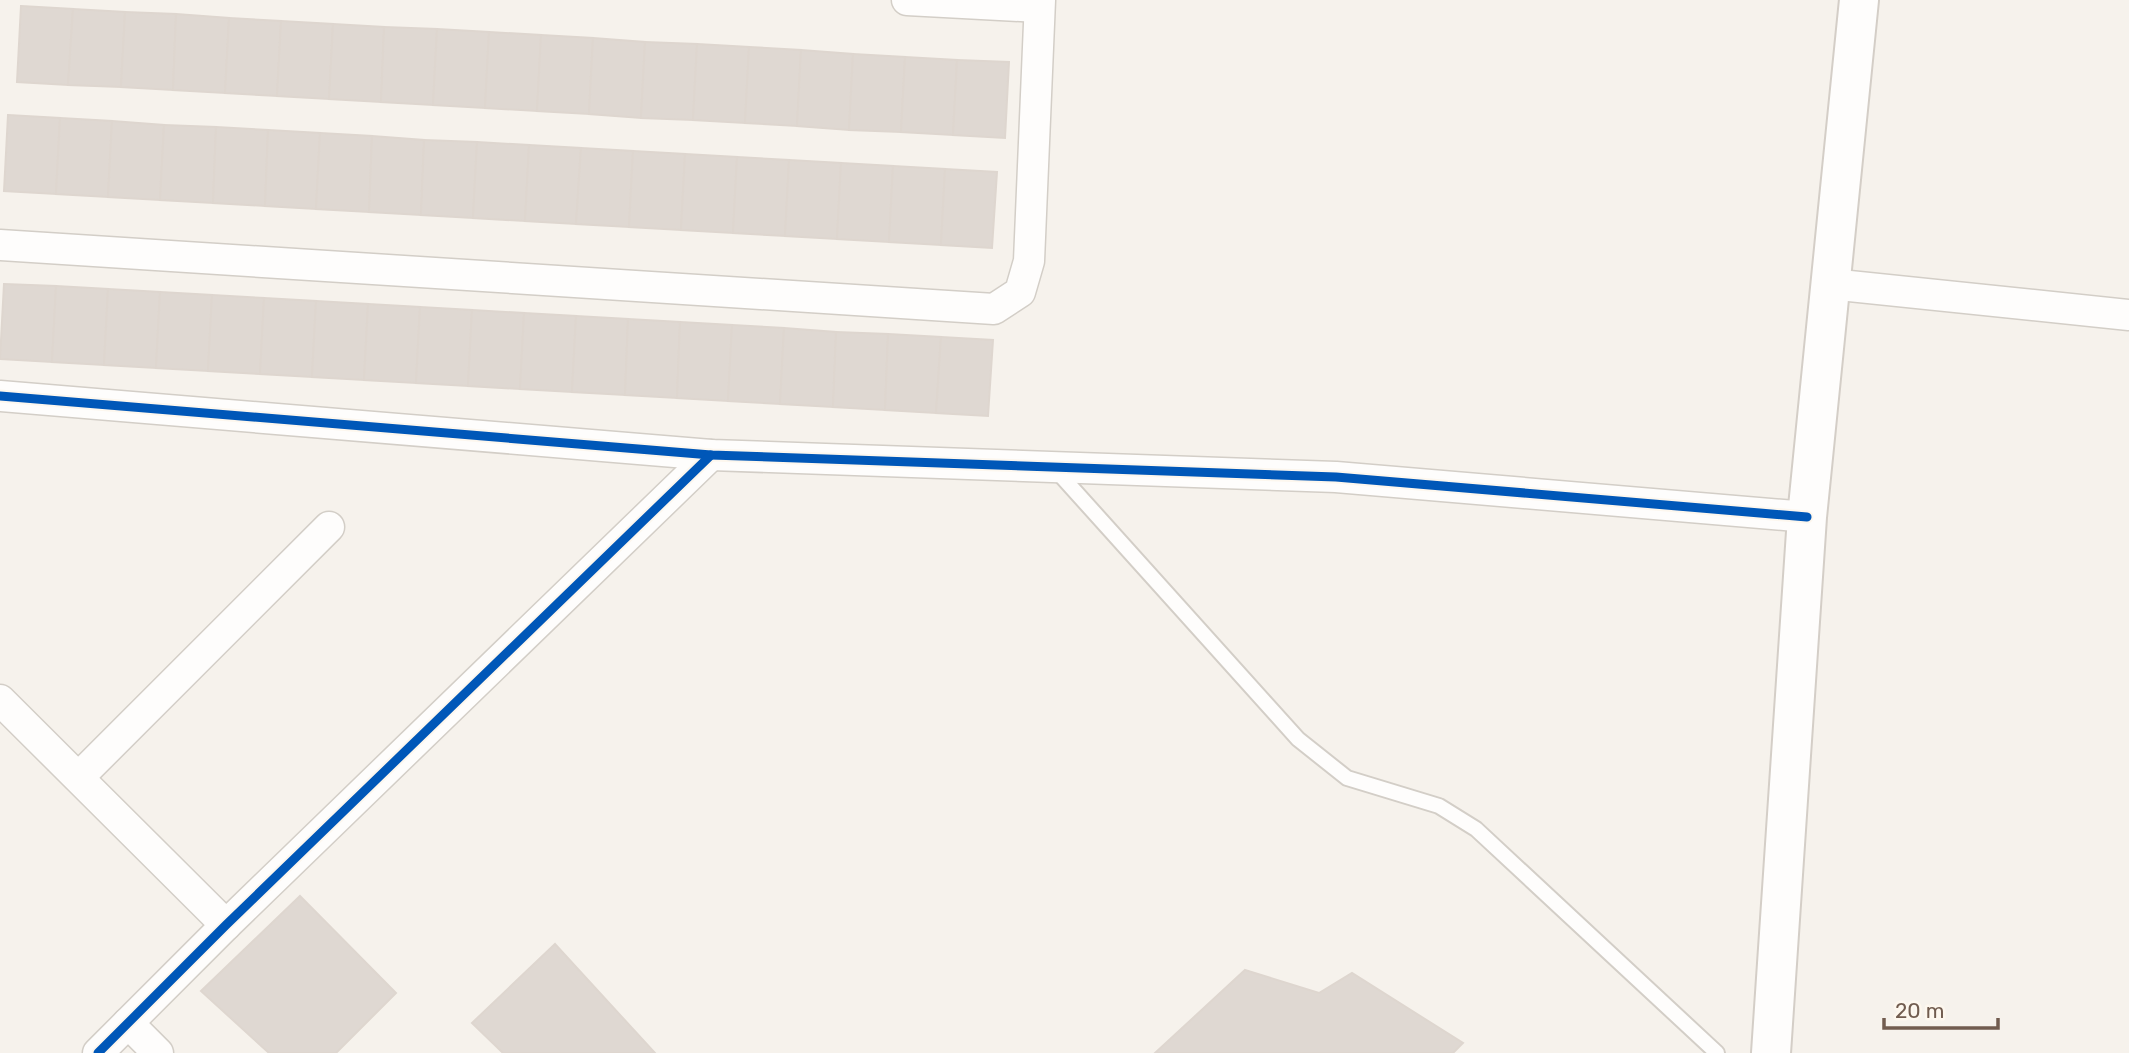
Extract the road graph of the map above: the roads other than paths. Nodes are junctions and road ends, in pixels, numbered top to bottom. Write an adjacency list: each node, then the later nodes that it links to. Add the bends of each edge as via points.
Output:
1 (907, 0): 3 (street)
2 (1859, 0): 5 (main road)
3 (1040, 3): 4 (street, via 1029,261 1020,292 994,309)
4 (0, 245)
5 (1830, 285): 6 (street); 10 (main road)
6 (2129, 315)
7 (0, 396): 8 (street)
8 (711, 455): 9 (street); 14 (street)
9 (1054, 467): 10 (street, via 1336,477); 18 (lane, via 1298,739 1346,778 1439,806 1476,829)
10 (1807, 517): 19 (main road)
11 (329, 527): 13 (street)
12 (3, 710): 13 (street)
13 (79, 777): 14 (street)
14 (226, 925): 15 (street)
15 (128, 1023): 16 (street); 17 (street)
16 (98, 1053)
17 (158, 1053)
18 (1717, 1053)
19 (1771, 1053)

